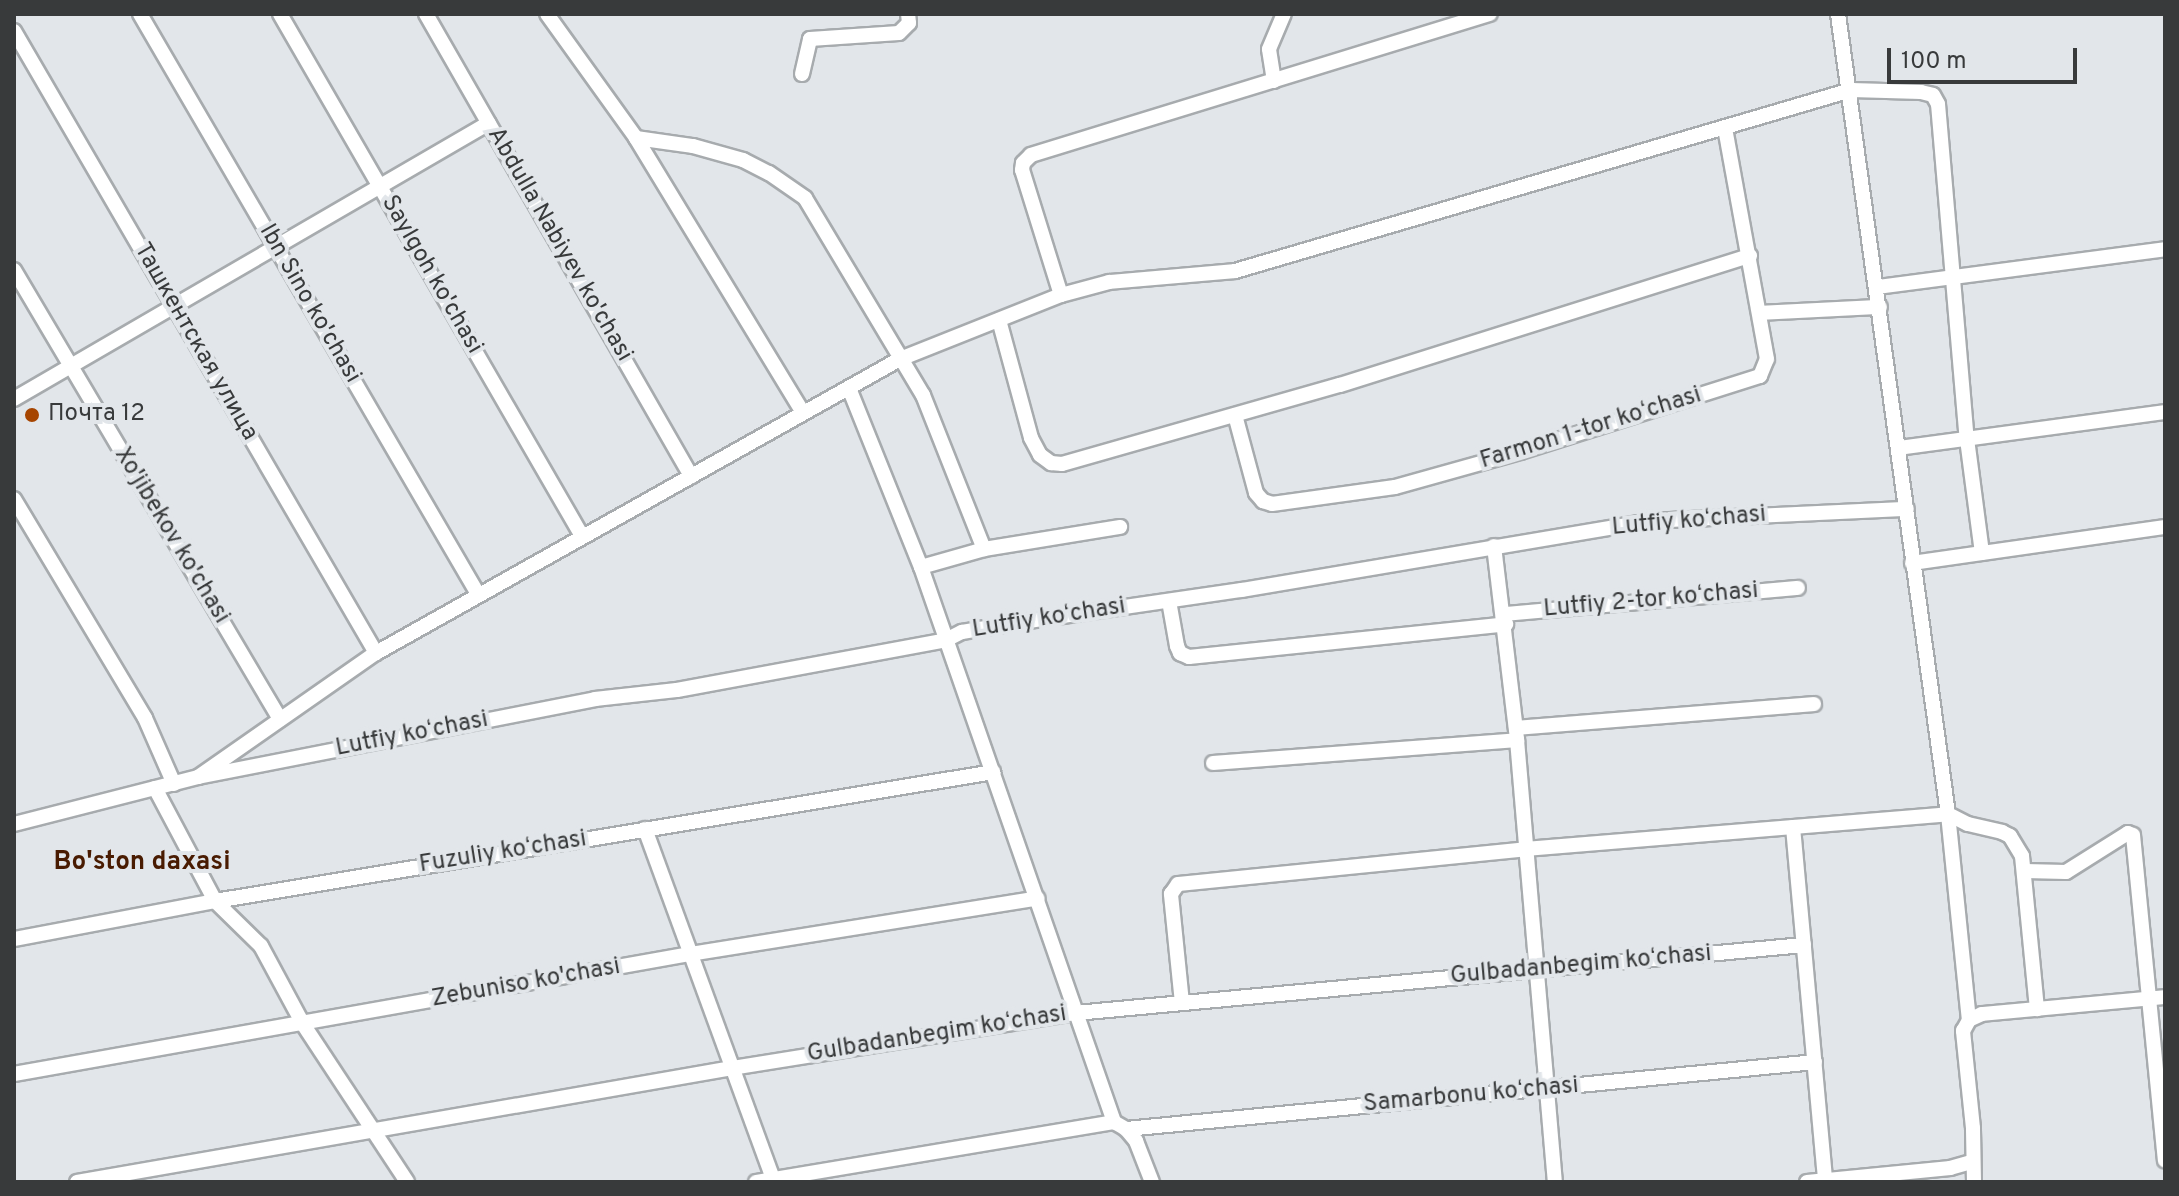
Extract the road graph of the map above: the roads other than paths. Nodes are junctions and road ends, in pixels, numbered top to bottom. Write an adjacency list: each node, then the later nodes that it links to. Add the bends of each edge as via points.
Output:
1 (140, 14): 17 (street, Ibn Sino ko'chasi)
2 (280, 14): 16 (street, Saylgoh ko'chasi)
3 (426, 14): 13 (street, Abdulla Nabiyev ko'chasi)
4 (547, 14): 15 (street)
5 (908, 14): 10 (street, via 909,23 899,33 810,39)
6 (1284, 14): 11 (street, via 1269,49)
7 (1490, 14): 11 (street)
8 (1838, 14): 12 (street)
9 (14, 31): 24 (street, Ташкентская улица)
10 (802, 74)
11 (1274, 81): 23 (street, via 1026,160 1022,170)
12 (1851, 90): 14 (street); 21 (street, via 1921,92 1933,95 1938,104); 22 (street)
13 (489, 123): 16 (street); 37 (street, Abdulla Nabiyev ko'chasi)
14 (1725, 129): 19 (street, Farmon 1-tor koʻchasi); 23 (street, via 1235,271 1109,282)
15 (636, 138): 28 (street, via 743,160 805,198); 32 (street)
16 (378, 186): 17 (street); 42 (street, Saylgoh ko'chasi)
17 (276, 247): 24 (street); 49 (street, Ibn Sino ko'chasi)
18 (2165, 249): 21 (street)
19 (1750, 256): 26 (street, Farmon 1-tor koʻchasi); 34 (street)
20 (14, 270): 29 (street, Xo'jibekov ko'chasi)
21 (1952, 276): 22 (street); 35 (street)
22 (1878, 287): 25 (street)
23 (1061, 295): 27 (street)
24 (174, 306): 29 (street); 53 (street, Ташкентская улица)
25 (1880, 307): 26 (street); 36 (street)
26 (1760, 313): 34 (street, Farmon 1-tor koʻchasi, via 1767,359 1760,376 1395,487 1263,501 1256,493)
27 (999, 320): 28 (street); 34 (street, via 1031,438 1051,463)
28 (900, 359): 30 (street); 44 (street, via 923,395)
29 (70, 367): 31 (street); 55 (street, Xo'jibekov ko'chasi)
30 (849, 388): 32 (street); 47 (street)
31 (14, 399)
32 (802, 411): 37 (street)
33 (2165, 412): 35 (street)
34 (1235, 415)
35 (1967, 439): 36 (street); 45 (street)
36 (1899, 448): 39 (street)
37 (691, 476): 42 (street)
38 (14, 499): 60 (street, via 145,718)
39 (1907, 509): 43 (street, Lutfiy koʻchasi, via 1650,521); 46 (street)
40 (1120, 527): 44 (street)
41 (2165, 527): 45 (street)
42 (582, 536): 49 (street)
43 (1494, 546): 50 (street, Lutfiy koʻchasi); 51 (street)
44 (984, 549): 47 (street)
45 (1982, 553): 46 (street)
46 (1912, 563): 62 (street)
47 (921, 567): 52 (street)
48 (1798, 588): 51 (street, Lutfiy 2-tor koʻchasi)
49 (478, 594): 53 (street)
50 (1169, 601): 51 (street, Lutfiy 2-tor koʻchasi, via 1177,646 1189,657); 52 (street, Lutfiy koʻchasi, via 962,632)
51 (1505, 619): 56 (street)
52 (946, 640): 58 (street); 59 (street, Lutfiy koʻchasi, via 677,690 595,699)
53 (376, 653): 55 (street)
54 (1814, 704): 56 (street)
55 (280, 719): 59 (street)
56 (1517, 734): 57 (street); 66 (street)
57 (1213, 763)
58 (993, 772): 65 (street, Fuzuliy koʻchasi); 68 (street)
59 (198, 777): 60 (street)
60 (174, 784): 61 (street)
61 (155, 788): 63 (street); 69 (street)
62 (1948, 814): 64 (street); 67 (street, via 2010,836); 79 (street)
63 (14, 824)
64 (1793, 827): 66 (street); 71 (street)
65 (645, 829): 69 (street, Fuzuliy koʻchasi); 72 (street)
66 (1526, 849): 73 (street); 76 (street, via 1178,884 1171,894)
67 (2025, 871): 75 (street, via 2066,872 2132,833); 77 (street)
68 (1038, 898): 72 (street, Zebuniso ko'chasi); 78 (street)
69 (215, 901): 70 (street, Fuzuliy koʻchasi); 80 (street, via 261,946)
70 (14, 939)
71 (1804, 945): 73 (street, Gulbadanbegim koʻchasi); 81 (street)
72 (690, 954): 80 (street, Zebuniso ko'chasi); 82 (street)
73 (1536, 970): 76 (street, Gulbadanbegim koʻchasi); 84 (street)
74 (2165, 997): 75 (street)
75 (2149, 999): 77 (street); 87 (street)
76 (1182, 1003): 78 (street, Gulbadanbegim koʻchasi)
77 (2037, 1009): 79 (street)
78 (1076, 1013): 82 (street, Gulbadanbegim koʻchasi); 85 (street)
79 (1969, 1020): 88 (street, via 1963,1031 1973,1128)
80 (303, 1024): 83 (street, Zebuniso ko'chasi); 86 (street)
81 (1815, 1062): 84 (street, Samarbonu koʻchasi); 91 (street)
82 (732, 1068): 86 (street, Gulbadanbegim koʻchasi); 90 (street)
83 (14, 1074)
84 (1547, 1089): 85 (street, Samarbonu koʻchasi); 96 (street)
85 (1120, 1126): 90 (street, Samarbonu koʻchasi); 95 (street, via 1136,1141)
86 (375, 1131): 92 (street, Gulbadanbegim koʻchasi); 93 (street)
87 (2165, 1160)
88 (1971, 1162): 89 (street); 98 (street)
89 (1950, 1175): 91 (street)
90 (773, 1180): 94 (street, Samarbonu koʻchasi)
91 (1825, 1181): 97 (street)
92 (77, 1182)
93 (407, 1182)
94 (756, 1182)
95 (1152, 1182)
96 (1555, 1182)
97 (1807, 1182)
98 (1974, 1182)

